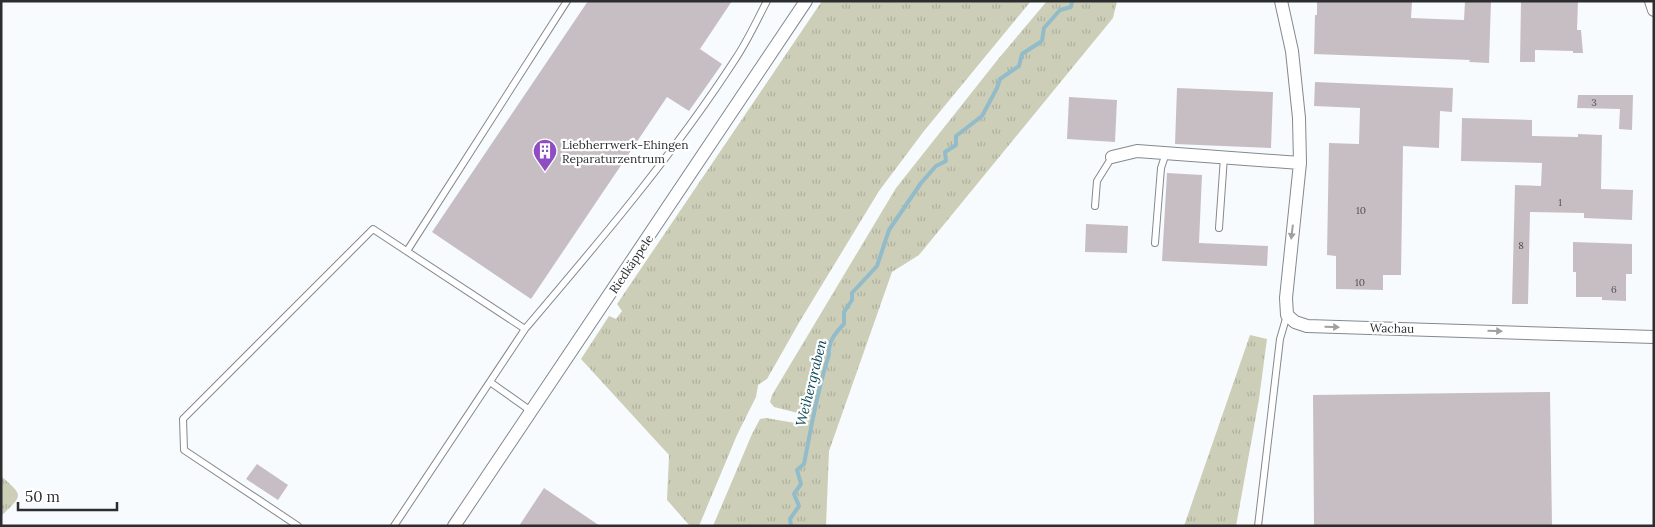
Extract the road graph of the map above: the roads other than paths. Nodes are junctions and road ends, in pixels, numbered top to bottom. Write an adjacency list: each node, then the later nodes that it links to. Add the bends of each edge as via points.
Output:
1 (567, 1): 14 (lane)
2 (767, 1): 16 (lane, via 737,56 696,118)
3 (806, 1): 19 (street, Riedkäppele)
4 (1281, 1): 10 (street, via 1292,51)
5 (1651, 1): 6 (street)
6 (1654, 10)
7 (1166, 153): 8 (street, via 1137,151); 9 (street); 13 (lane, via 1161,168)
8 (1112, 156): 11 (lane, via 1097,181)
9 (1224, 157): 10 (street); 12 (lane)
10 (1300, 163): 15 (street, one-way to 15, via 1288,273)
11 (1095, 206)
12 (1219, 228)
13 (1155, 243)
14 (407, 251): 16 (lane); 20 (lane, via 373,229 183,419 184,450)
15 (1287, 315): 17 (street, Wachau, one-way to 17, via 1307,326); 23 (lane, via 1280,339)
16 (525, 329): 18 (lane)
17 (1654, 337)
18 (490, 382): 19 (lane); 21 (lane)
19 (531, 411): 22 (street, Riedkäppele)
20 (298, 526)
21 (394, 526)
22 (454, 526)
23 (1258, 526)

